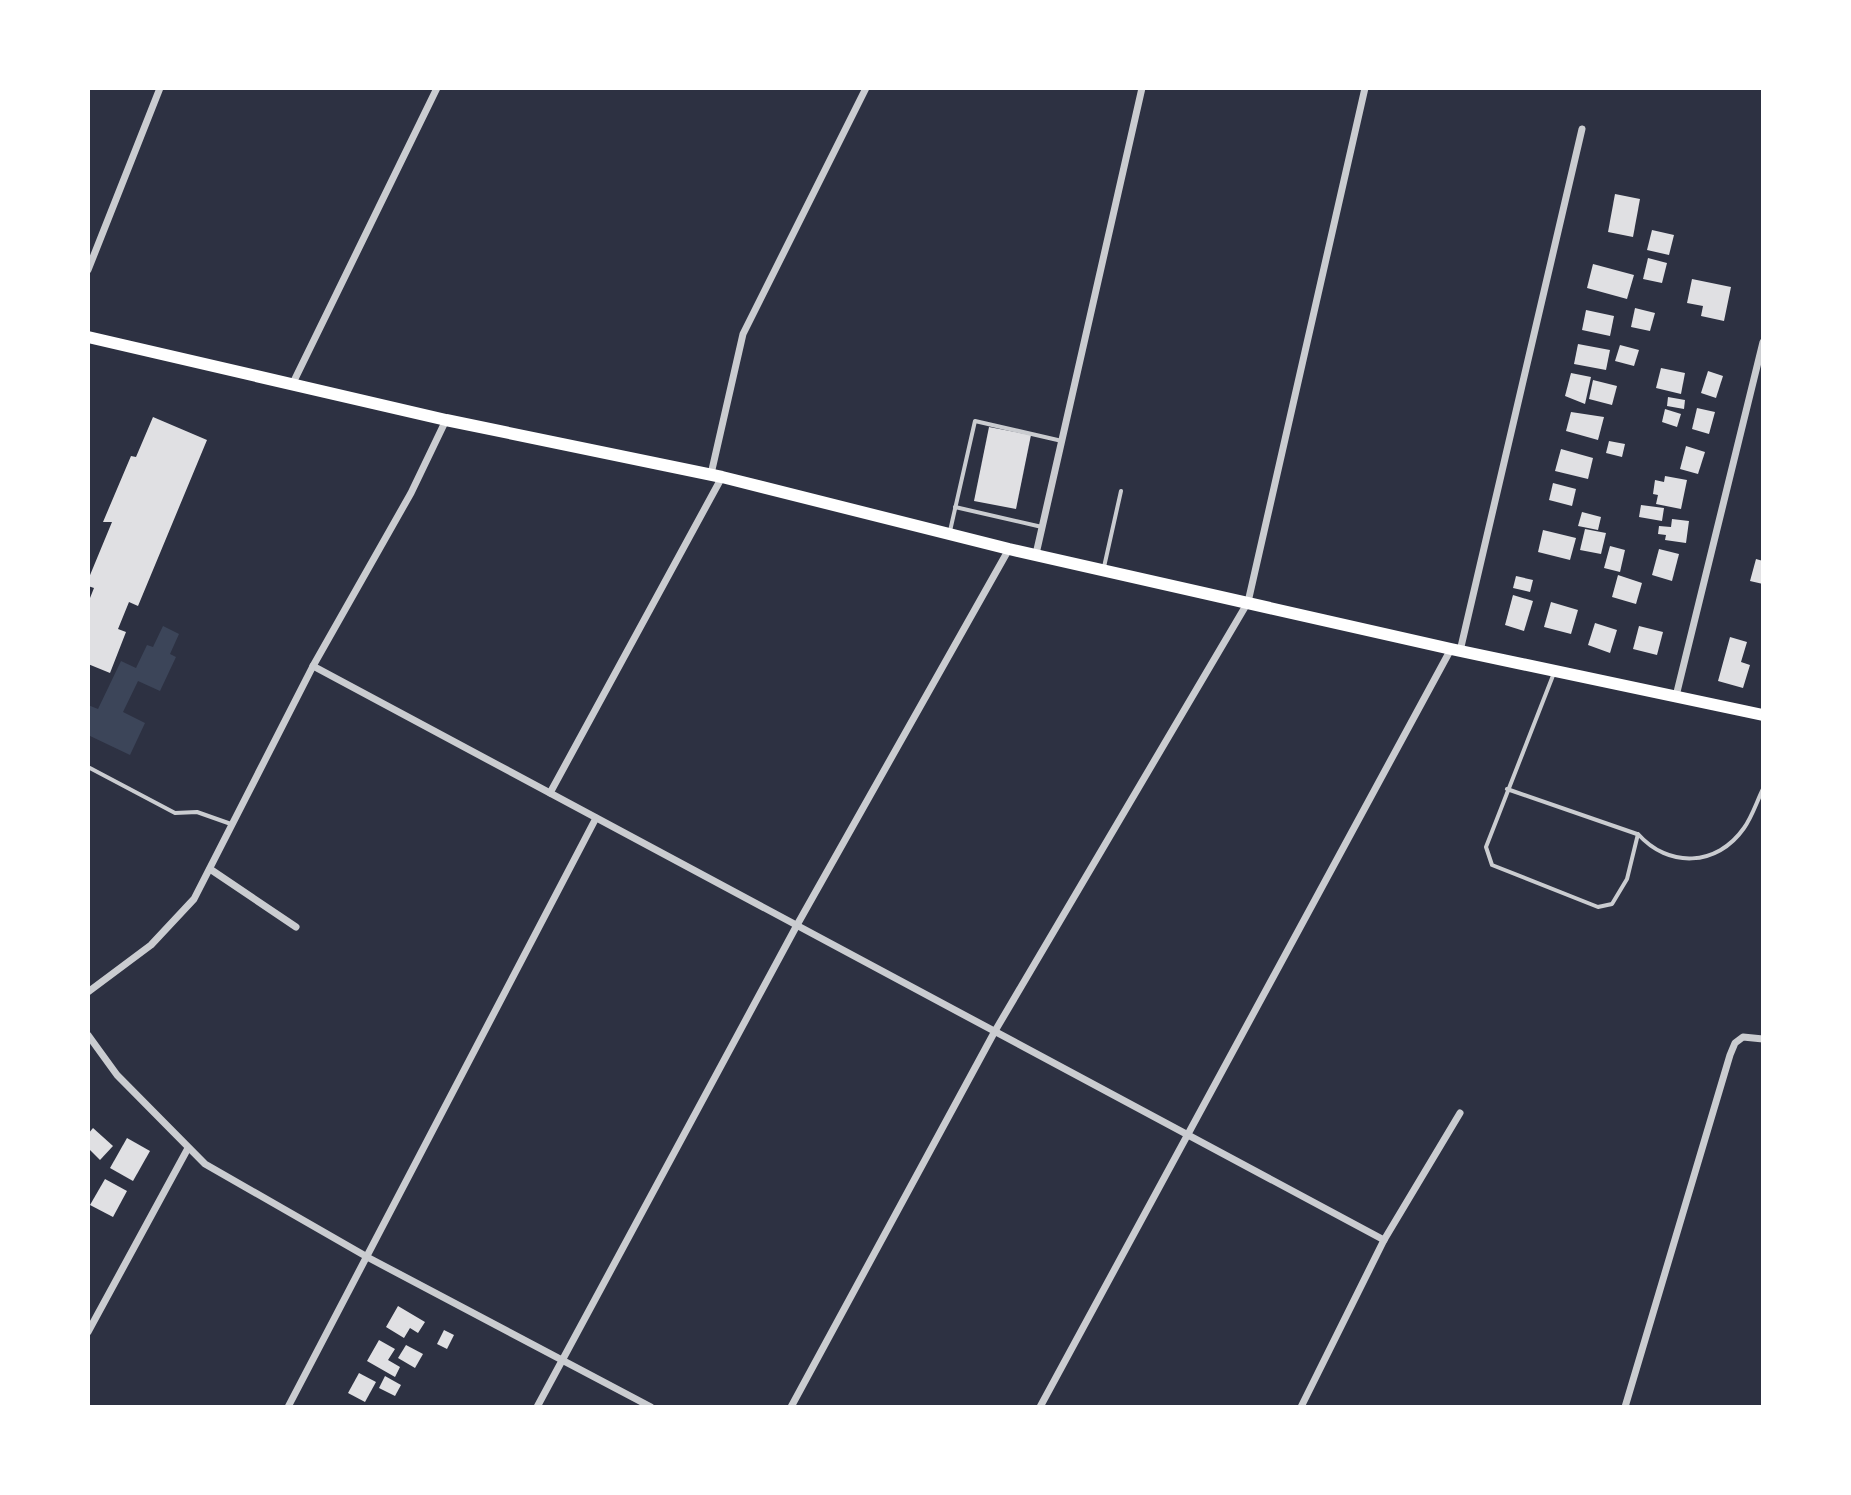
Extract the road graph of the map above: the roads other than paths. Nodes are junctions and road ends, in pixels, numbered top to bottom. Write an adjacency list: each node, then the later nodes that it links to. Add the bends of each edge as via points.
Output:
1 (160, 88): 7 (street)
2 (437, 88): 10 (street)
3 (866, 88): 13 (street, via 743,334)
4 (1142, 88): 12 (street)
5 (1365, 88): 21 (street)
6 (1582, 129): 22 (street)
7 (88, 270)
8 (88, 337): 10 (main road)
9 (1763, 342): 25 (street)
10 (292, 385): 11 (main road)
11 (446, 420): 13 (main road); 23 (street)
12 (1062, 441): 15 (lane, via 975,421); 16 (street)
13 (716, 476): 17 (main road); 30 (street)
14 (1121, 491): 20 (lane)
15 (955, 507): 16 (lane); 17 (lane)
16 (1042, 527): 19 (street)
17 (949, 534): 18 (main road)
18 (1009, 549): 19 (main road); 35 (street)
19 (1036, 554): 20 (main road)
20 (1104, 569): 21 (main road)
21 (1248, 602): 22 (main road); 38 (street)
22 (1456, 650): 24 (main road); 42 (street)
23 (313, 666): 30 (street); 32 (street)
24 (1555, 671): 25 (main road); 28 (lane)
25 (1676, 696): 26 (main road)
26 (1763, 715)
27 (88, 767): 32 (lane, via 175,813 197,812)
28 (1507, 789): 33 (lane); 33 (lane, via 1486,847 1492,865 1598,907 1612,904 1627,879)
29 (1763, 789): 33 (lane, via 1744,829 1722,850 1701,859 1678,860 1649,847)
30 (550, 793): 31 (street)
31 (596, 818): 35 (street); 45 (street)
32 (233, 825): 34 (street)
33 (1638, 834)
34 (210, 869): 36 (street); 37 (street, via 194,899 151,945)
35 (797, 925): 38 (street); 47 (street)
36 (296, 927)
37 (88, 992)
38 (995, 1031): 42 (street); 51 (street)
39 (88, 1035): 43 (street, via 117,1075)
40 (1763, 1039): 54 (street, via 1743,1037 1730,1055)
41 (1460, 1113): 44 (street)
42 (1186, 1135): 44 (street); 52 (street)
43 (187, 1150): 45 (street); 46 (street)
44 (1384, 1240): 53 (street)
45 (369, 1258): 47 (street); 48 (street)
46 (88, 1332)
47 (563, 1358): 49 (street); 50 (street)
48 (288, 1407)
49 (537, 1407)
50 (651, 1407)
51 (791, 1407)
52 (1040, 1407)
53 (1301, 1407)
54 (1625, 1407)

